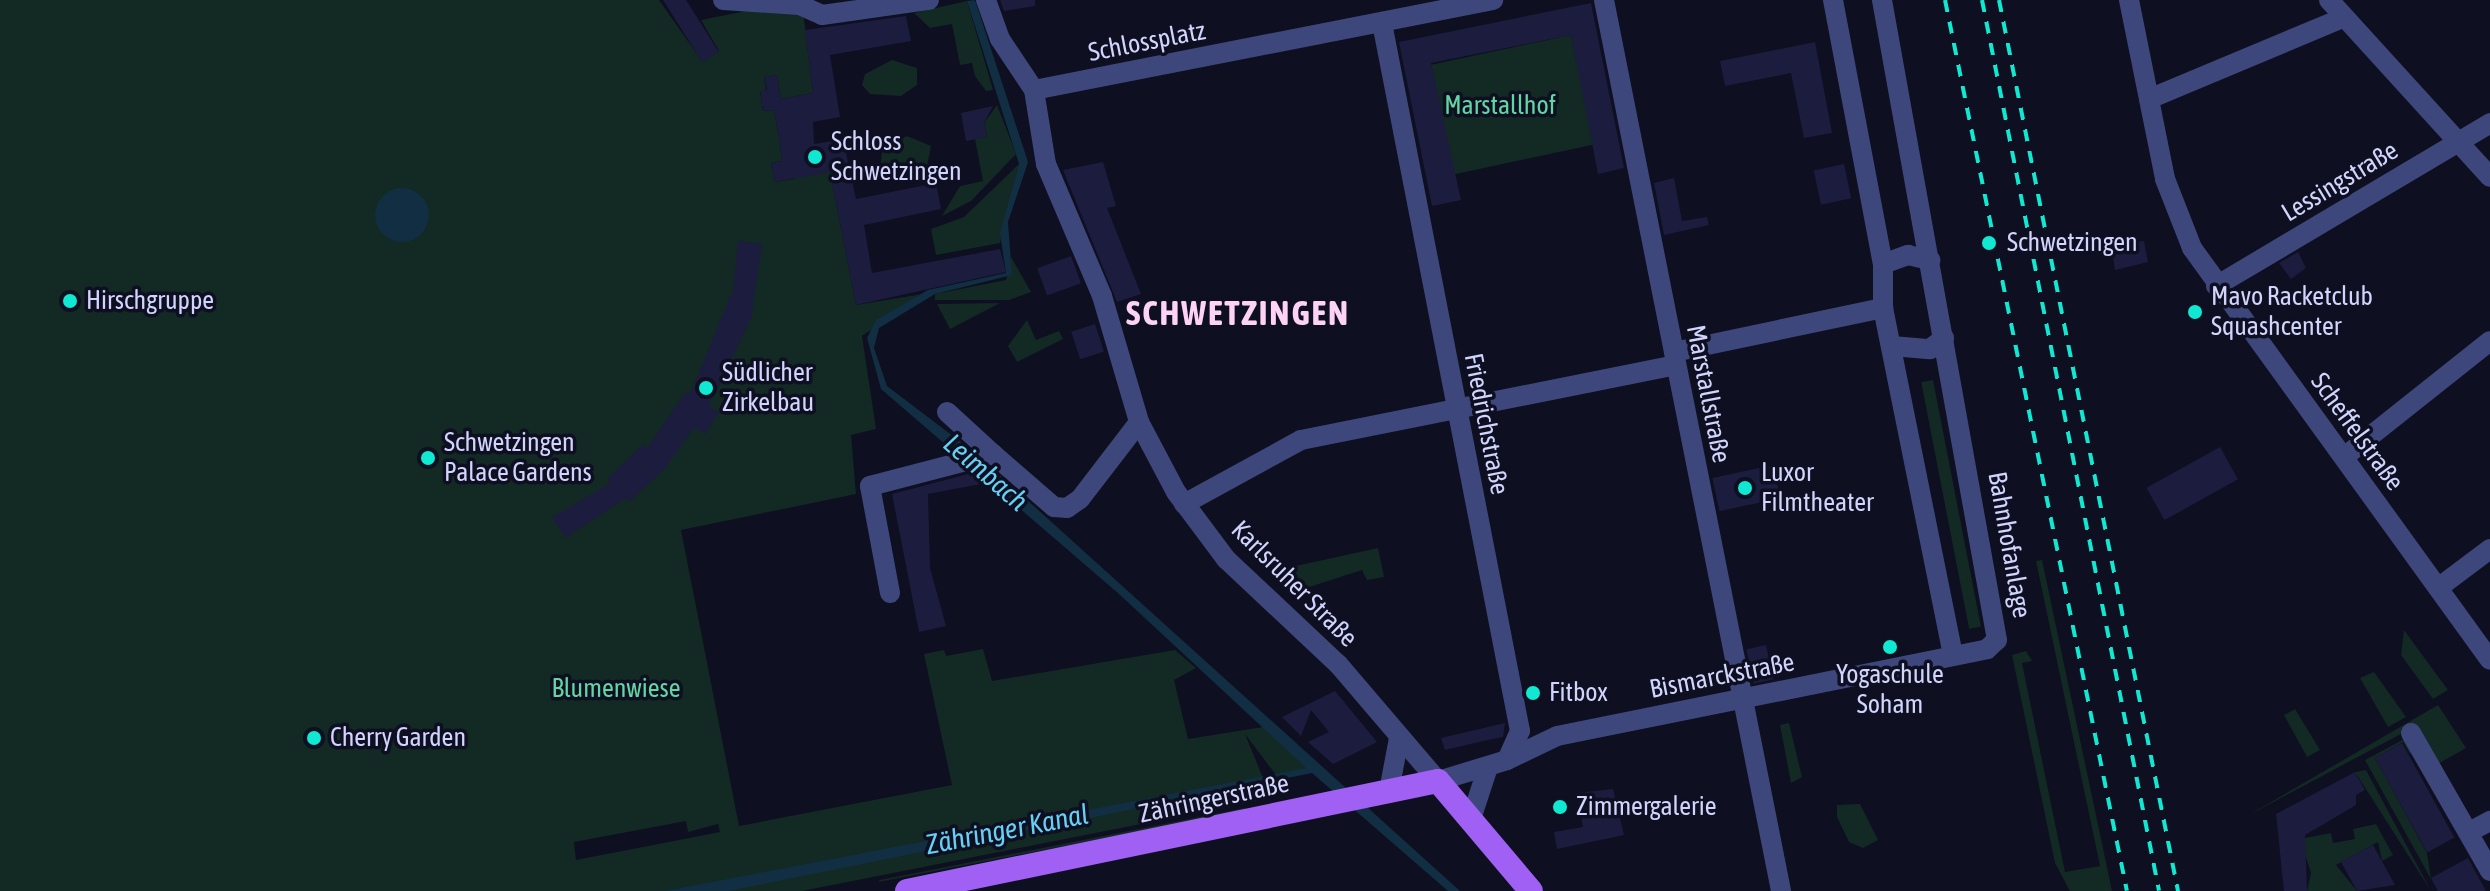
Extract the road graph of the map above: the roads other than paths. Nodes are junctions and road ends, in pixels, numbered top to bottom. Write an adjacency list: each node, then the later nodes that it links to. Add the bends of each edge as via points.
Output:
1 (723, 0): 2 (street, via 800,5 822,15)
2 (929, 0)
3 (986, 0): 12 (street, via 1000,39)
4 (1493, 0): 11 (street, Schlossplatz)
5 (1604, 0): 24 (street, Marstallstraße)
6 (1833, 0): 18 (street)
7 (1882, 0): 17 (street, Bahnhofanlage)
8 (2129, 0): 13 (street, Scheffelstraße)
9 (2329, 0): 10 (street)
10 (2340, 19): 13 (street); 15 (street)
11 (1382, 23): 12 (street, Schlossplatz); 25 (street, Friedrichstraße)
12 (1034, 90): 27 (street, Karlsruher Straße, via 1041,149 1106,308)
13 (2149, 99): 19 (street, Scheffelstraße, via 2172,205)
14 (2490, 123): 15 (street, Lessingstraße)
15 (2457, 143): 16 (street); 19 (street, Lessingstraße)
16 (2490, 177)
17 (1930, 260): 18 (street, via 1908,255); 21 (street, Bahnhofanlage)
18 (1883, 264): 20 (street)
19 (2216, 286): 28 (street, Scheffelstraße)
20 (1883, 308): 23 (street); 24 (street)
21 (1944, 338): 23 (street, via 1930,349); 34 (street, Bahnhofanlage, via 1999,631 1987,649)
22 (2490, 341): 28 (street)
23 (1892, 346): 34 (street)
24 (1675, 358): 25 (street); 36 (street, Marstallstraße)
25 (1457, 409): 30 (street, via 1301,440); 39 (street, Friedrichstraße, via 1519,721 1519,741)
26 (947, 412): 29 (street)
27 (1139, 422): 29 (street, via 1067,508 1054,507); 30 (street, Karlsruher Straße)
28 (2344, 457): 32 (street, Scheffelstraße)
29 (982, 459): 33 (street, via 870,486)
30 (1184, 504): 38 (street, Karlsruher Straße, via 1226,559 1331,656)
31 (2490, 549): 32 (street)
32 (2438, 588): 35 (street, Scheffelstraße)
33 (890, 593)
34 (1953, 656): 36 (street, Bismarckstraße)
35 (2490, 660)
36 (1741, 699): 39 (street, Bismarckstraße, via 1557,736); 50 (street, Marstallstraße)
37 (2411, 733): 45 (street)
38 (1399, 738): 41 (street, Karlsruher Straße); 42 (street)
39 (1507, 760): 40 (street)
40 (1487, 770): 41 (street); 43 (street)
41 (1438, 781): 42 (main road, Zähringerstraße); 43 (main road)
42 (1389, 791): 47 (main road, Zähringerstraße)
43 (1472, 816): 49 (main road)
44 (2490, 821): 45 (street)
45 (2469, 832): 46 (street)
46 (2490, 871)
47 (946, 887): 48 (main road, Zähringerstraße)
48 (907, 891)
49 (1531, 891)
50 (1781, 891)

